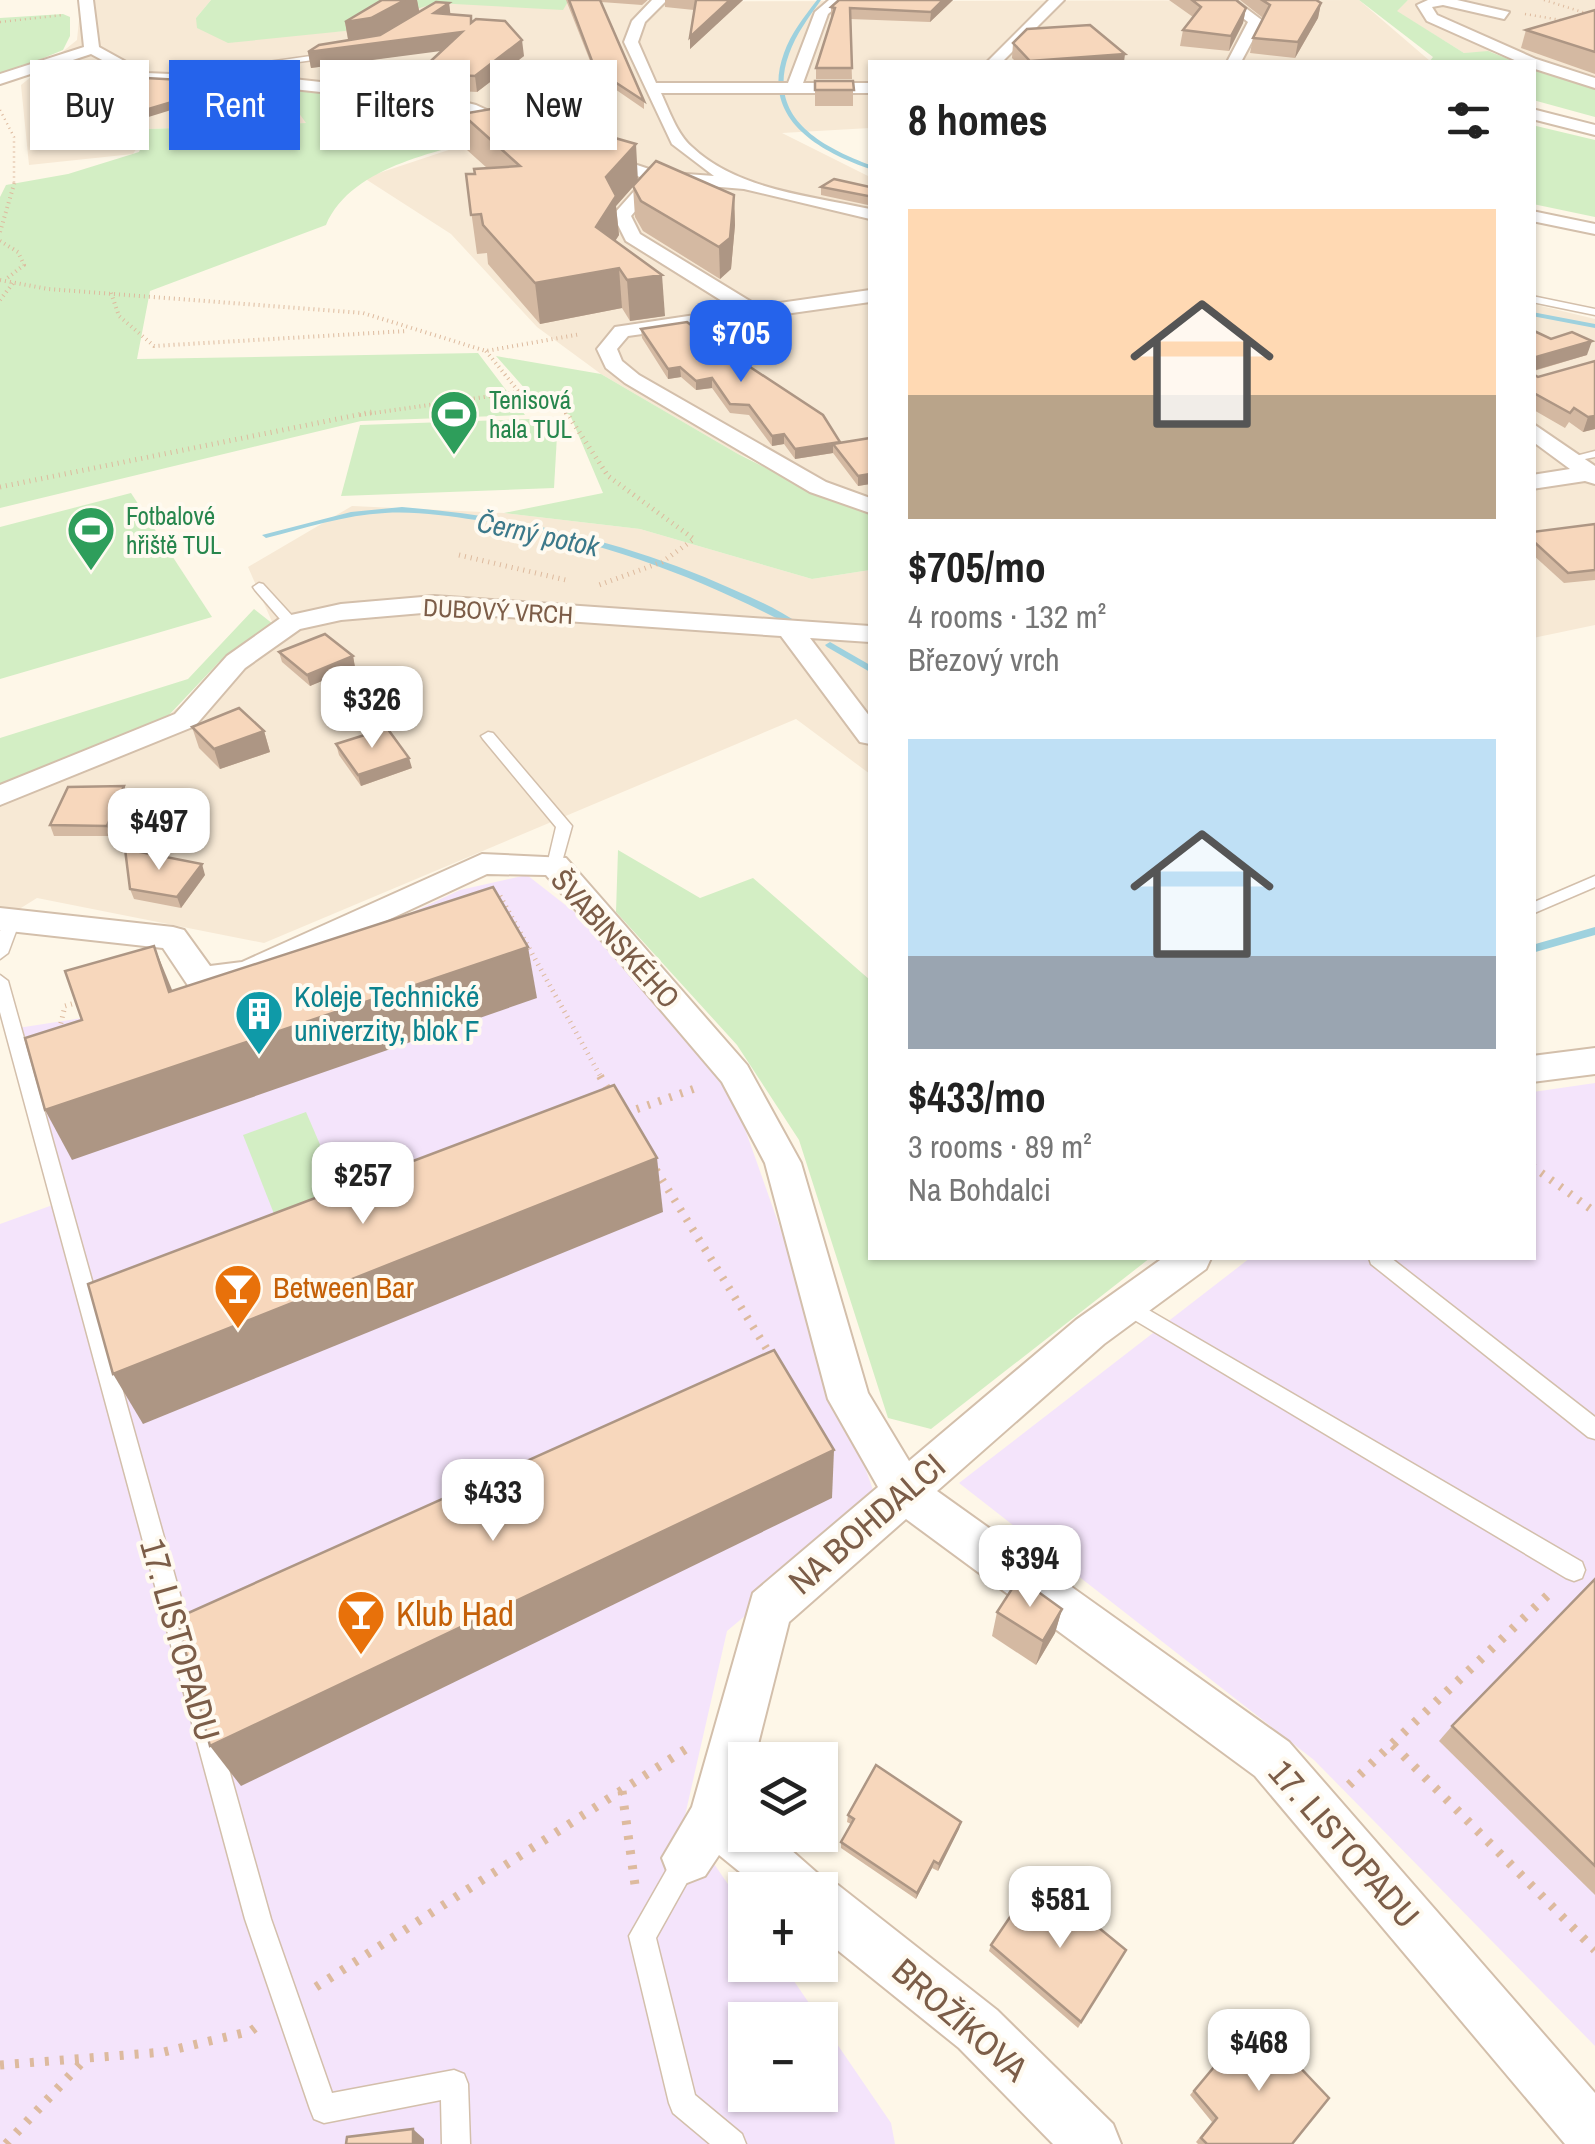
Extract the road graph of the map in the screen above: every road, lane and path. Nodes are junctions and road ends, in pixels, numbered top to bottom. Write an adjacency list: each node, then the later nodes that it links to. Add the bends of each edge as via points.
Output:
1 (660, 0): 24 (street, via 639,21 631,42)
2 (836, 0): 23 (street, via 822,12)
3 (1056, 0): 16 (street)
4 (1226, 0): 17 (street, via 1256,21)
5 (1544, 0): 9 (path)
6 (87, 6): 10 (path); 12 (street)
7 (1504, 15): 18 (street, via 1442,1 1424,5 1432,18)
8 (1535, 15): 11 (path)
9 (1595, 16)
10 (0, 22)
11 (1578, 24)
12 (92, 49): 14 (street); 20 (street)
13 (351, 52): 15 (lane)
14 (111, 60)
15 (296, 60)
16 (996, 60)
17 (1235, 60)
18 (1524, 60)
19 (1536, 65): 21 (street)
20 (0, 79)
21 (1595, 83)
22 (300, 85): 28 (street, via 431,98)
23 (791, 87): 24 (street); 25 (street)
24 (652, 88): 32 (street, via 685,151)
25 (868, 88)
26 (0, 110): 36 (path, via 18,144 12,205)
27 (1536, 115): 29 (street)
28 (490, 117)
29 (1595, 130)
30 (577, 152): 31 (street)
31 (656, 177): 32 (street); 46 (street, via 622,215 632,237)
32 (747, 184): 33 (street)
33 (868, 213)
34 (1536, 217): 35 (street)
35 (1595, 230)
36 (0, 232)
37 (0, 241): 38 (path, via 24,265)
38 (7, 279): 39 (path); 40 (path)
39 (0, 280)
40 (14, 282): 41 (path); 43 (path)
41 (110, 293): 50 (path, via 363,313); 50 (path, via 120,316 154,346)
42 (868, 296): 45 (street)
43 (0, 300)
44 (1536, 300): 47 (lane)
45 (822, 303): 46 (street); 48 (street)
46 (754, 312): 49 (street)
47 (1595, 312)
48 (854, 317)
49 (622, 330): 51 (path); 57 (street, via 607,349 632,379 818,487)
50 (413, 331): 51 (path)
51 (486, 351): 52 (path)
52 (519, 392): 56 (path, via 388,409); 59 (path, via 563,408 608,476 694,540 662,562)
53 (1536, 433): 54 (street)
54 (1588, 466): 55 (street)
55 (1536, 481)
56 (0, 487)
57 (868, 505)
58 (260, 587): 60 (lane)
59 (593, 587)
60 (291, 623): 61 (street, DUBOVÝ VRCH, via 434,604); 65 (street, DUBOVÝ VRCH, via 236,662 185,720)
61 (792, 632): 62 (street, DUBOVÝ VRCH); 63 (street)
62 (868, 634)
63 (868, 733)
64 (488, 736): 67 (lane, via 564,826)
65 (0, 796)
66 (482, 864): 67 (street, ŠVABINSKÉHO); 70 (street, ŠVABINSKÉHO, via 248,973 201,979 173,938); 78 (path)
67 (554, 865): 77 (street, ŠVABINSKÉHO)
68 (1595, 881): 69 (lane)
69 (1536, 907)
70 (6, 918): 71 (lane)
71 (0, 953)
72 (0, 981): 101 (lane, 17. LISTOPADU, via 258,1919)
73 (84, 1000): 74 (path, via 66,1006)
74 (56, 1044)
75 (1595, 1062): 76 (street)
76 (1536, 1069)
77 (735, 1074): 79 (path, via 622,1114); 90 (street, ŠVABINSKÉHO, via 783,1163 849,1398)
78 (612, 1098)
79 (632, 1130)
80 (652, 1163): 86 (path)
81 (1536, 1169): 82 (path)
82 (1595, 1212)
83 (1189, 1260): 85 (street, NA BOHDALCI)
84 (1381, 1260): 89 (lane)
85 (1128, 1306): 90 (street, NA BOHDALCI); 91 (lane)
86 (774, 1360): 87 (path); 88 (path)
87 (756, 1368)
88 (783, 1376)
89 (1595, 1430)
90 (904, 1492): 92 (street, NA BOHDALCI, via 769,1609); 95 (street, 17. LISTOPADU, via 1272,1759)
91 (1574, 1570): 93 (path)
92 (740, 1714): 94 (path); 96 (street, NA BOHDALCI)
93 (1393, 1745): 95 (path); 100 (path)
94 (622, 1791): 99 (path); 101 (path)
95 (1319, 1813): 104 (street, 17. LISTOPADU)
96 (700, 1839): 97 (street); 99 (lane, NA BOHDALCI)
97 (767, 1872)
98 (838, 1917): 108 (street, BROŽÍKOVA, via 978,2029)
99 (642, 1936): 107 (lane, via 683,2103)
100 (1595, 1950)
101 (289, 2004): 102 (path, via 251,2030 164,2052); 106 (lane, 17. LISTOPADU, via 324,2109 454,2084)
102 (86, 2058): 103 (path); 105 (path)
103 (0, 2065)
104 (1595, 2136)
105 (6, 2144)
106 (456, 2144)
107 (732, 2144)
108 (1093, 2144)

